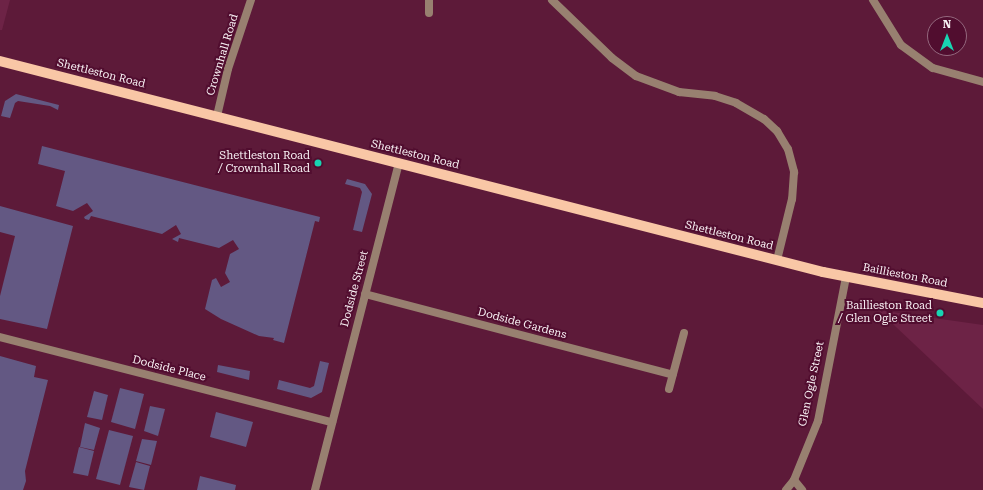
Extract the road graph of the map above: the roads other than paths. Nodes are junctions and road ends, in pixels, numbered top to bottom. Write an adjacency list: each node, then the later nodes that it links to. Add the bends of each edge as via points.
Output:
1 (251, 0): 8 (street, Crownhall Road, via 228,69)
2 (429, 0): 5 (street)
3 (552, 0): 10 (street, via 612,58 636,76 672,90 715,96 736,103 764,119 777,131 788,149 794,172 792,199)
4 (873, 0): 7 (street, via 901,45 933,68)
5 (429, 12)
6 (0, 62): 8 (main road, Shettleston Road)
7 (983, 82)
8 (217, 116): 9 (main road, Shettleston Road)
9 (399, 163): 10 (main road, Shettleston Road); 13 (street, Dodside Street)
10 (777, 260): 11 (main road, Shettleston Road)
11 (823, 272): 12 (main road, Baillieston Road)
12 (846, 277): 14 (main road, Baillieston Road); 20 (street, Glen Ogle Street, via 818,421)
13 (365, 294): 17 (street, Dodside Gardens); 19 (street, Dodside Street)
14 (983, 303)
15 (684, 333): 17 (street)
16 (0, 337): 19 (street, Dodside Place)
17 (673, 375): 18 (street)
18 (669, 389)
19 (332, 422): 21 (street, Dodside Street)
20 (794, 480): 22 (street, Glen Ogle Street); 23 (street)
21 (315, 490)
22 (786, 490)
23 (802, 490)

